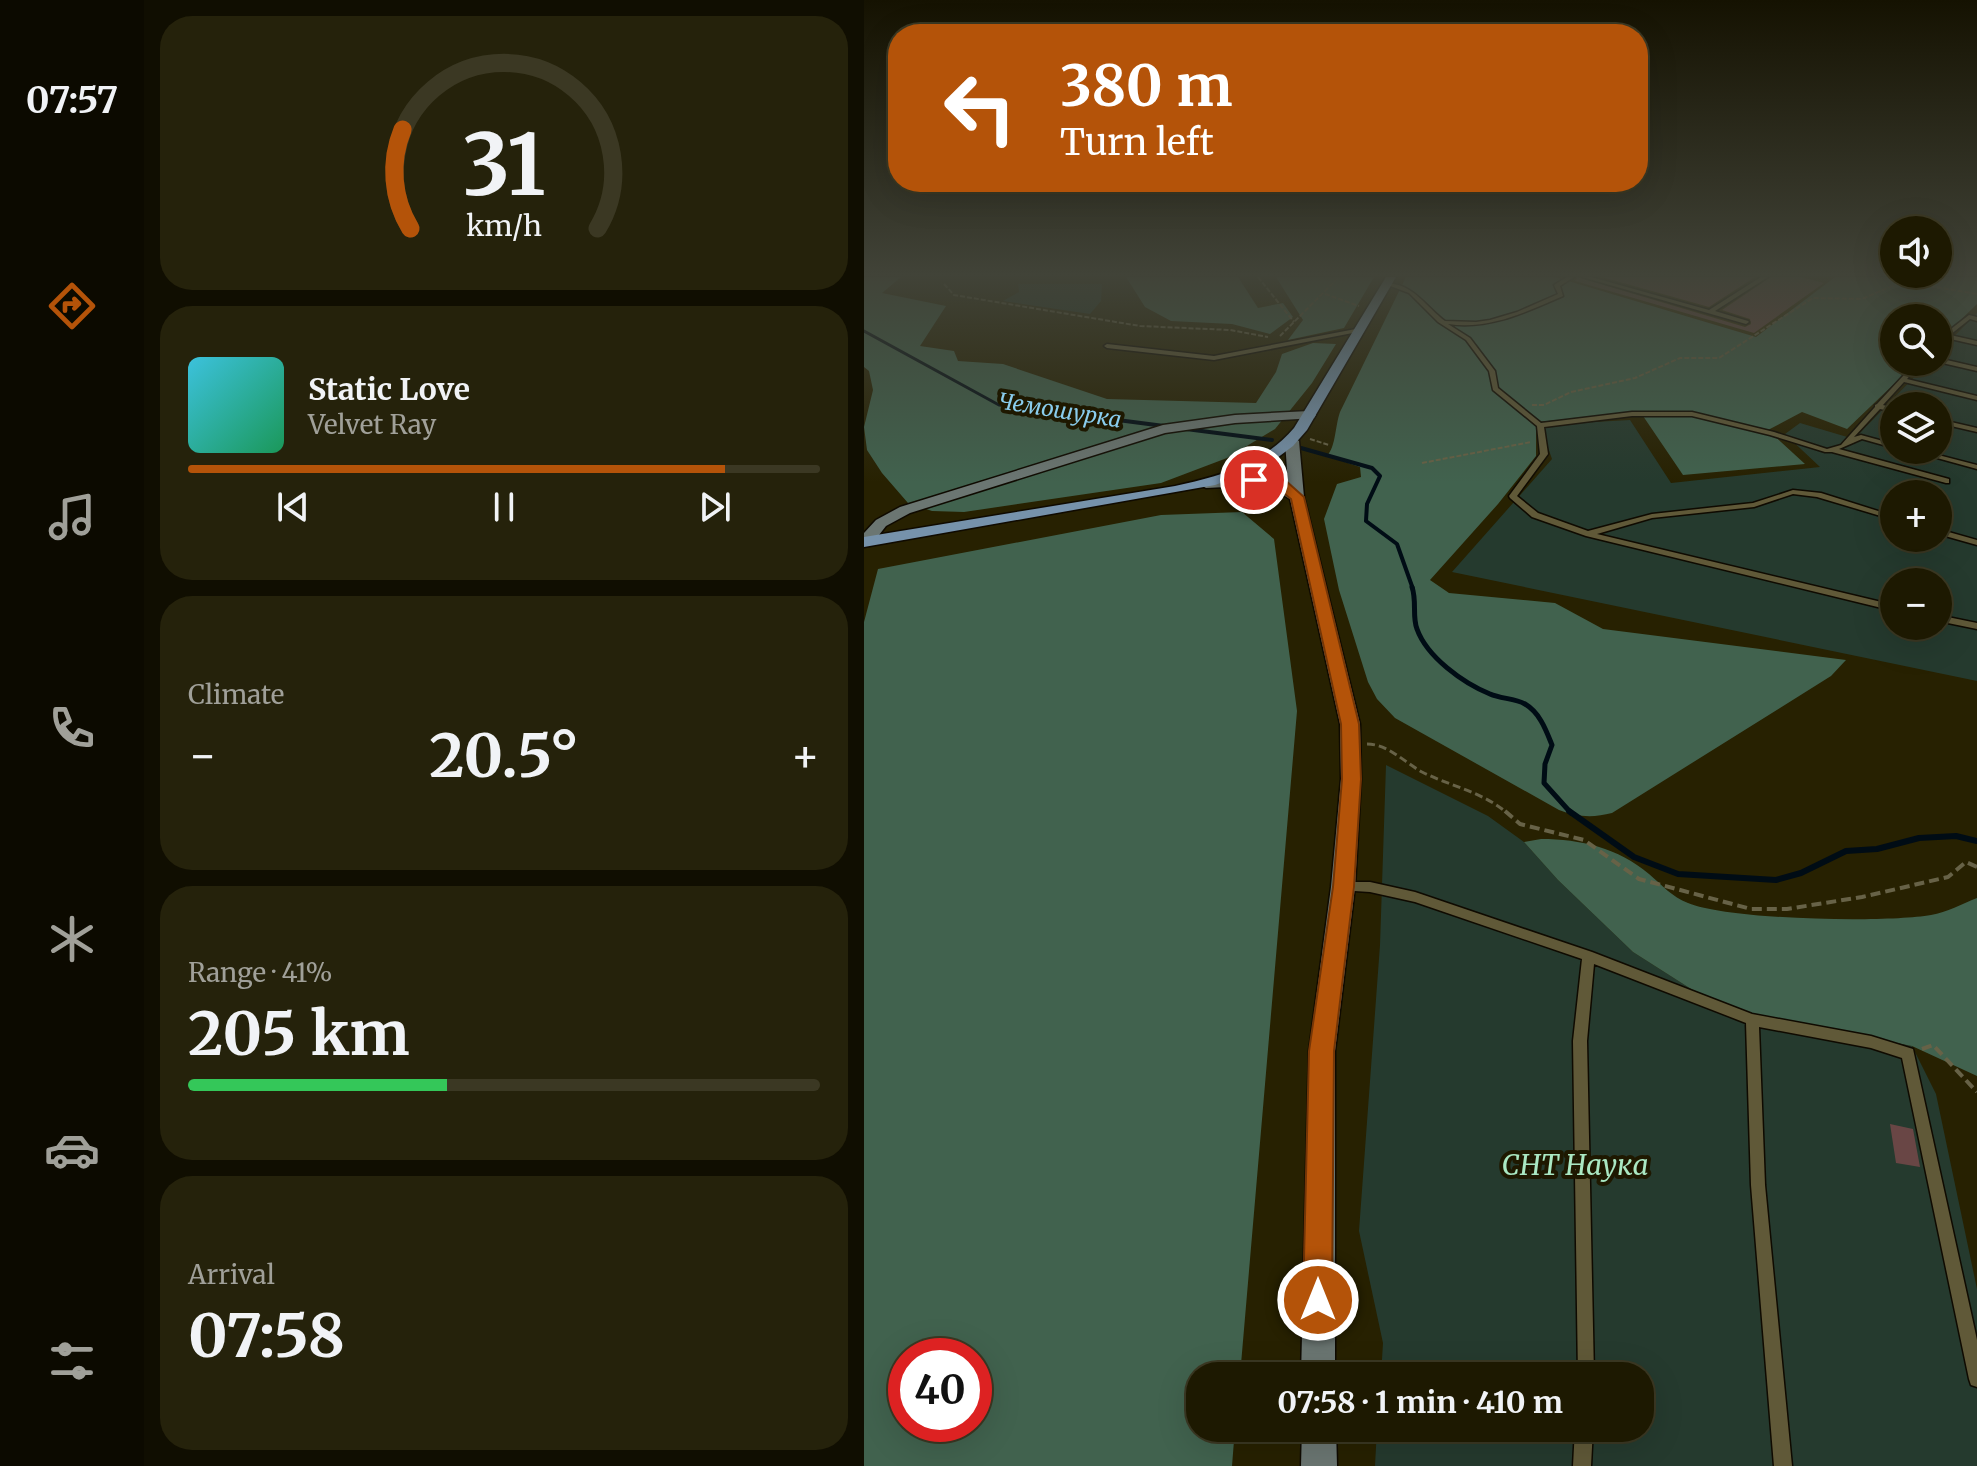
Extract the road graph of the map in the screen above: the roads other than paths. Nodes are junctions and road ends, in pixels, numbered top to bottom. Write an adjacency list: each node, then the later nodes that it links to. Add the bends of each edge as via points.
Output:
1 (1280, 345): 4 (lane, via 1214,358)
2 (1347, 345): 12 (main road)
3 (1473, 345): 14 (lane, via 1492,371 1495,389)
4 (1107, 346)
5 (1952, 363): 6 (lane)
6 (1977, 369)
7 (1907, 376): 8 (lane)
8 (1904, 380): 9 (lane); 10 (lane)
9 (1977, 398)
10 (1877, 406): 11 (lane); 18 (lane)
11 (1880, 407)
12 (1309, 415): 17 (main road); 28 (street, via 1163,429 905,510 881,523)
13 (1952, 424): 15 (lane)
14 (1540, 425): 19 (lane, via 1632,414 1692,414); 26 (lane, via 1544,454 1513,496 1535,515)
15 (1977, 430)
16 (1880, 442): 18 (lane, via 1861,437)
17 (1297, 443): 23 (main road); 24 (street)
18 (1843, 446): 19 (lane)
19 (1832, 449): 22 (lane)
20 (1952, 461): 21 (lane)
21 (1977, 467)
22 (1942, 480)
23 (1206, 484): 24 (street, via 1268,481); 28 (main road)
24 (1297, 497): 33 (street, via 1350,724)
25 (1880, 514): 26 (lane, via 1793,492 1754,505 1652,516)
26 (1589, 534): 30 (lane)
27 (1952, 535): 29 (lane)
28 (865, 542)
29 (1977, 543)
30 (1880, 605)
31 (1952, 621): 32 (lane)
32 (1977, 626)
33 (1343, 887): 34 (lane, via 1415,897); 36 (street, via 1322,1051)
34 (1588, 956): 35 (lane); 37 (lane, via 1580,1041)
35 (1752, 1020): 38 (lane, via 1908,1053); 43 (lane, via 1758,1185)
36 (1318, 1362)
37 (1586, 1362)
38 (1977, 1379)
39 (1319, 1442): 41 (street)
40 (1583, 1442): 42 (lane)
41 (1319, 1466)
42 (1582, 1466)
43 (1783, 1466)

